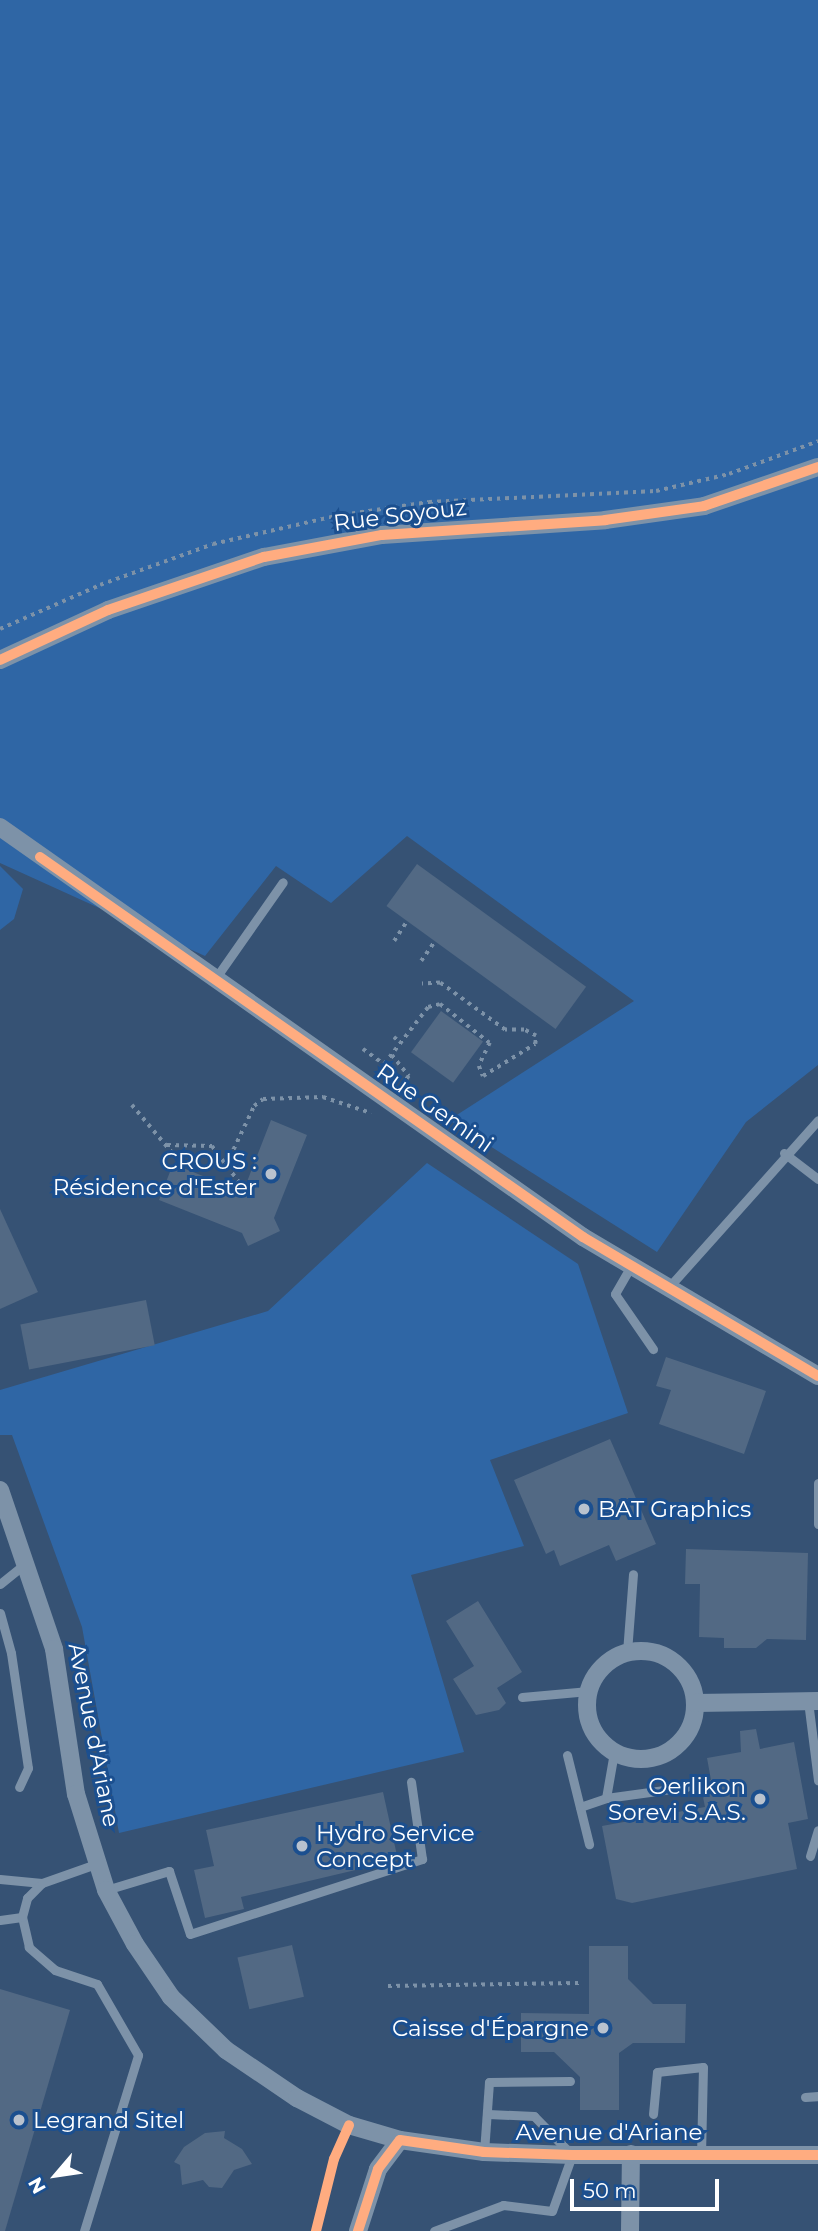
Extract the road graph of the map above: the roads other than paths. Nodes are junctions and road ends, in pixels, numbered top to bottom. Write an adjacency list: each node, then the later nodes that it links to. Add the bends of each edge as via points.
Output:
1 (818, 467): 2 (street, Rue Soyouz, via 705,506 605,520 382,535 264,557 121,605)
2 (0, 660)
3 (0, 827): 5 (street, Rue Gemini)
4 (283, 882): 5 (lane)
5 (215, 979): 9 (street, Rue Gemini)
6 (818, 1120): 7 (lane)
7 (784, 1153): 8 (lane); 10 (lane)
8 (818, 1179)
9 (631, 1266): 10 (street, Rue Gemini); 11 (lane, via 615,1294)
10 (667, 1287): 12 (street, Rue Gemini)
11 (653, 1349)
12 (818, 1376)
13 (818, 1483): 15 (lane)
14 (0, 1490): 16 (street, Avenue d'Ariane)
15 (818, 1524)
16 (27, 1562): 18 (lane); 36 (street, Avenue d'Ariane, via 54,1649 76,1794)
17 (633, 1574): 20 (lane)
18 (0, 1584)
19 (0, 1613): 29 (lane, via 11,1653 28,1768)
20 (626, 1652): 21 (street, via 603,1667); 24 (street, via 659,1653 673,1661 688,1680)
21 (589, 1691): 22 (lane); 25 (street, via 591,1725)
22 (522, 1697)
23 (813, 1701): 24 (street); 27 (lane)
24 (695, 1703): 25 (street, via 690,1727 676,1747 645,1759)
25 (614, 1752): 31 (lane)
26 (567, 1755): 32 (lane)
27 (818, 1780)
28 (411, 1782): 39 (lane, via 422,1859 190,1934 169,1871)
29 (19, 1787)
30 (686, 1787): 31 (lane)
31 (606, 1798): 32 (lane)
32 (580, 1807): 34 (lane)
33 (818, 1830): 35 (lane)
34 (589, 1843)
35 (810, 1856)
36 (96, 1864): 38 (lane); 39 (street, Avenue d'Ariane)
37 (0, 1879): 38 (lane)
38 (42, 1883): 40 (lane, via 27,1898)
39 (106, 1890): 47 (street, Avenue d'Ariane, via 171,1997 226,2050 349,2125)
40 (22, 1917): 41 (lane); 53 (lane, via 29,1947 55,1970 97,1984 138,2055)
41 (0, 1920)
42 (570, 2081): 45 (lane, via 489,2082)
43 (818, 2096): 44 (lane)
44 (806, 2097)
45 (488, 2114): 48 (lane); 51 (lane, via 534,2116)
46 (653, 2114): 49 (lane, via 657,2072 703,2067)
47 (400, 2140): 48 (street, Avenue d'Ariane); 54 (street, via 378,2169)
48 (484, 2152): 51 (street, Avenue d'Ariane)
49 (701, 2153): 50 (street, Avenue d'Ariane); 52 (street, Avenue d'Ariane)
50 (631, 2154): 51 (street, Avenue d'Ariane); 56 (street)
51 (572, 2155): 55 (lane, via 552,2211 503,2205)
52 (818, 2155)
53 (84, 2231)
54 (358, 2231)
55 (434, 2231)
56 (630, 2231)

